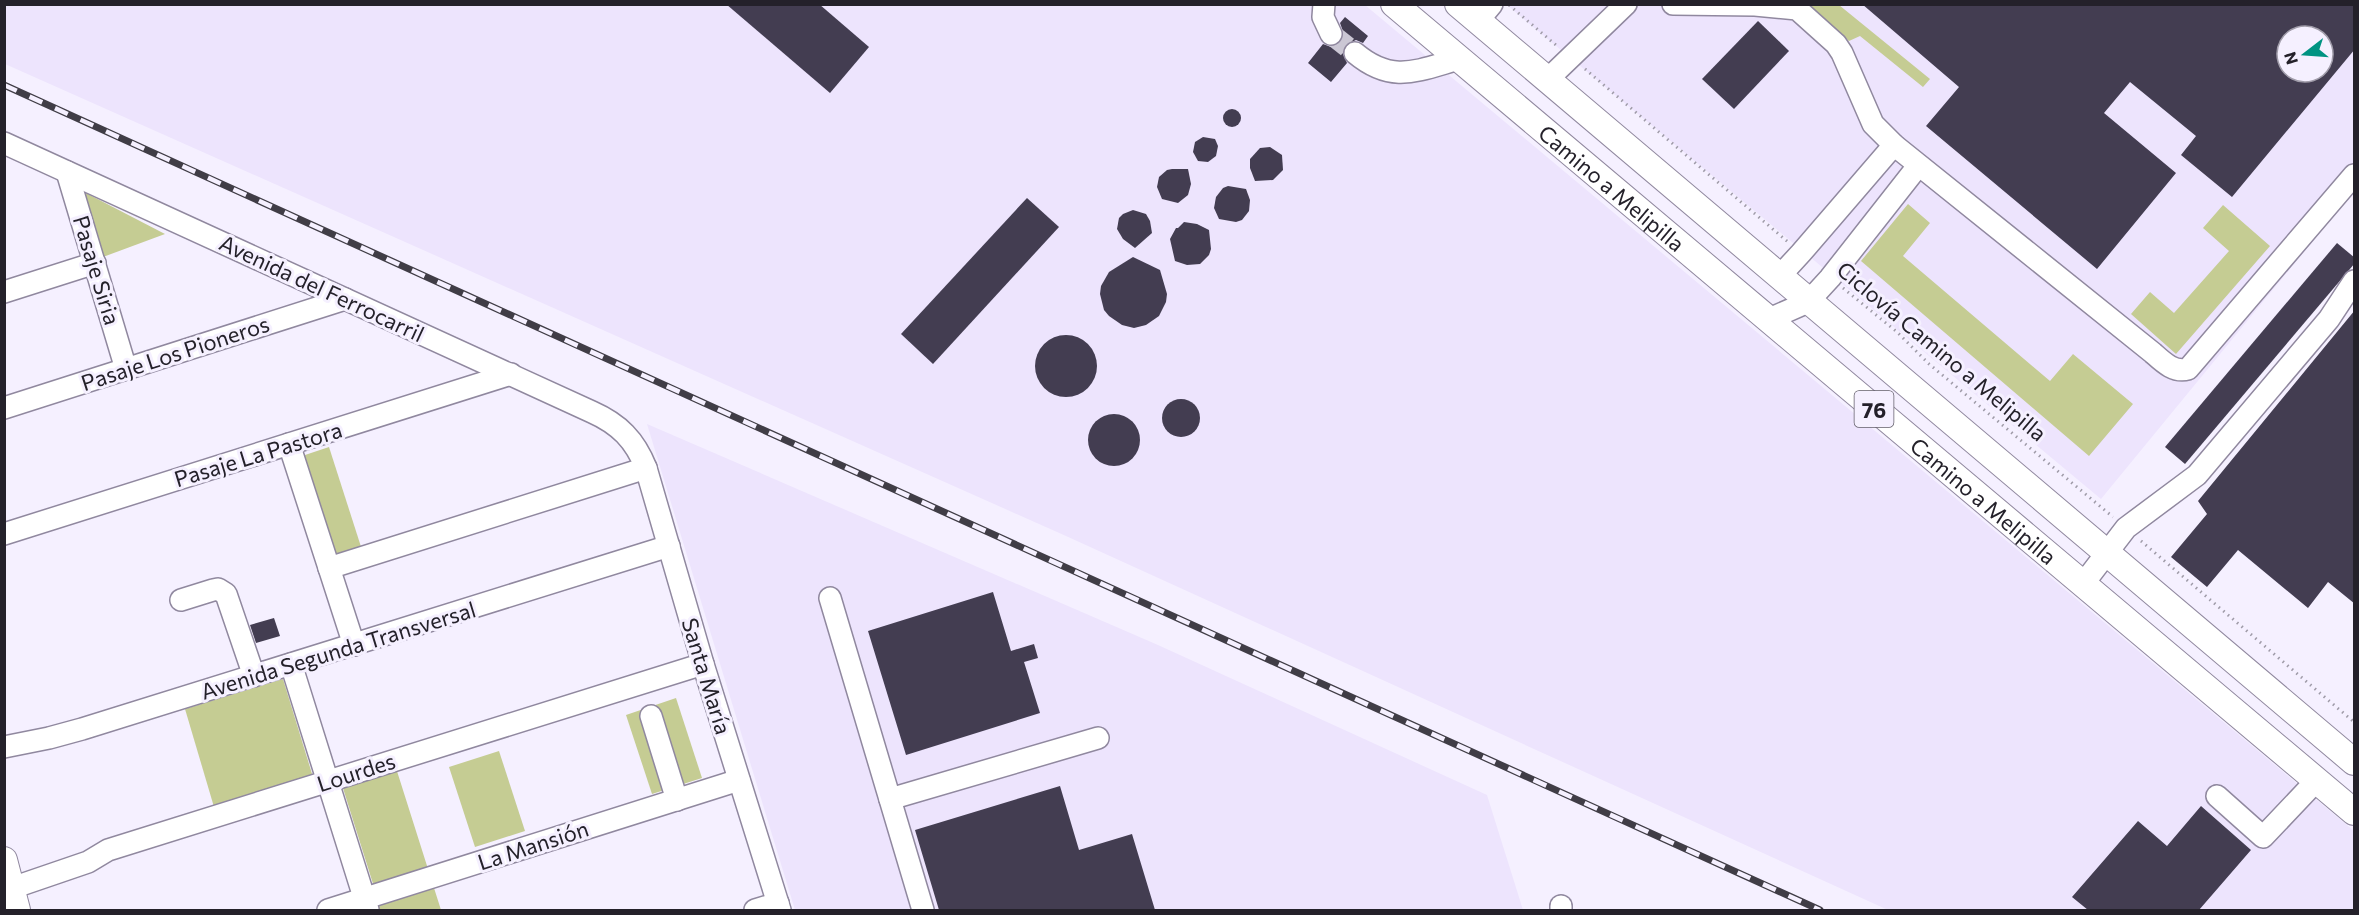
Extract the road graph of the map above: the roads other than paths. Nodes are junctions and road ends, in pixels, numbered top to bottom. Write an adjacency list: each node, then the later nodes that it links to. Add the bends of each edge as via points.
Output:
1 (1324, 4): 7 (street, via 1323,17)
2 (1394, 4): 9 (main road, Camino a Melipilla / 76)
3 (1458, 4): 6 (main road, Camino a Melipilla / 76)
4 (1626, 4): 10 (street)
5 (1674, 4): 12 (street, via 1797,9 1836,44 1873,124)
6 (1485, 13): 10 (main road, Camino a Melipilla / 76)
7 (1331, 34)
8 (1355, 53): 9 (street, via 1369,65 1397,73)
9 (1459, 59): 22 (main road, Camino a Melipilla / 76)
10 (1546, 80): 17 (main road, Camino a Melipilla / 76)
11 (4, 143): 14 (street, Avenida del Ferrocarril)
12 (1894, 145): 13 (street); 17 (street)
13 (1918, 166): 15 (street, via 2152,354 2181,371 2188,369); 21 (street)
14 (67, 172): 16 (street, Pasaje Siria); 20 (street, Avenida del Ferrocarril)
15 (2355, 175)
16 (95, 263): 19 (street); 23 (street, Pasaje Siria)
17 (1779, 277): 21 (main road, Camino a Melipilla / 76)
18 (2355, 281): 31 (street, via 2329,319 2197,475 2126,528)
19 (4, 292)
20 (345, 299): 23 (street, Pasaje Los Pioneros); 24 (street, Avenida del Ferrocarril)
21 (1808, 302): 22 (street); 31 (main road, Camino a Melipilla / 76)
22 (1767, 320): 33 (main road, Camino a Melipilla / 76)
23 (126, 369): 25 (street, Pasaje Los Pioneros)
24 (511, 375): 26 (street, Avenida del Ferrocarril, via 610,420); 27 (street, Pasaje La Pastora)
25 (4, 408)
26 (633, 442): 28 (street, Santa María)
27 (289, 444): 29 (street, Pasaje La Pastora); 32 (street)
28 (646, 468): 30 (street, Santa María); 32 (street)
29 (4, 534)
30 (669, 546): 36 (street, Avenida Segunda Transversal); 38 (street, Santa María)
31 (2105, 552): 33 (street); 43 (main road, Camino a Melipilla / 76)
32 (329, 568): 36 (street)
33 (2083, 584): 45 (main road, Camino a Melipilla / 76)
34 (830, 598): 48 (street)
35 (181, 600): 39 (street, via 218,589 226,594)
36 (354, 645): 37 (street, Avenida Segunda Transversal)
37 (291, 664): 39 (street, Avenida Segunda Transversal); 46 (street)
38 (703, 664): 44 (street, Santa María); 46 (street, Lourdes)
39 (254, 676): 42 (street, Avenida Segunda Transversal, via 60,735)
40 (651, 716): 49 (street)
41 (1098, 738): 48 (street)
42 (4, 747)
43 (2355, 762)
44 (739, 780): 49 (street, La Mansión); 54 (street, Santa María)
45 (2317, 780): 47 (street, via 2263,837); 50 (main road, Camino a Melipilla / 76)
46 (328, 781): 52 (street, Lourdes, via 108,850); 53 (street)
47 (2217, 796)
48 (890, 799): 57 (street)
49 (677, 800): 53 (street, La Mansión)
50 (2355, 812)
51 (4, 860): 52 (main road)
52 (15, 899)
53 (366, 905): 55 (street, La Mansión)
54 (779, 907): 56 (street)
55 (328, 910)
56 (755, 910)
57 (923, 910)

